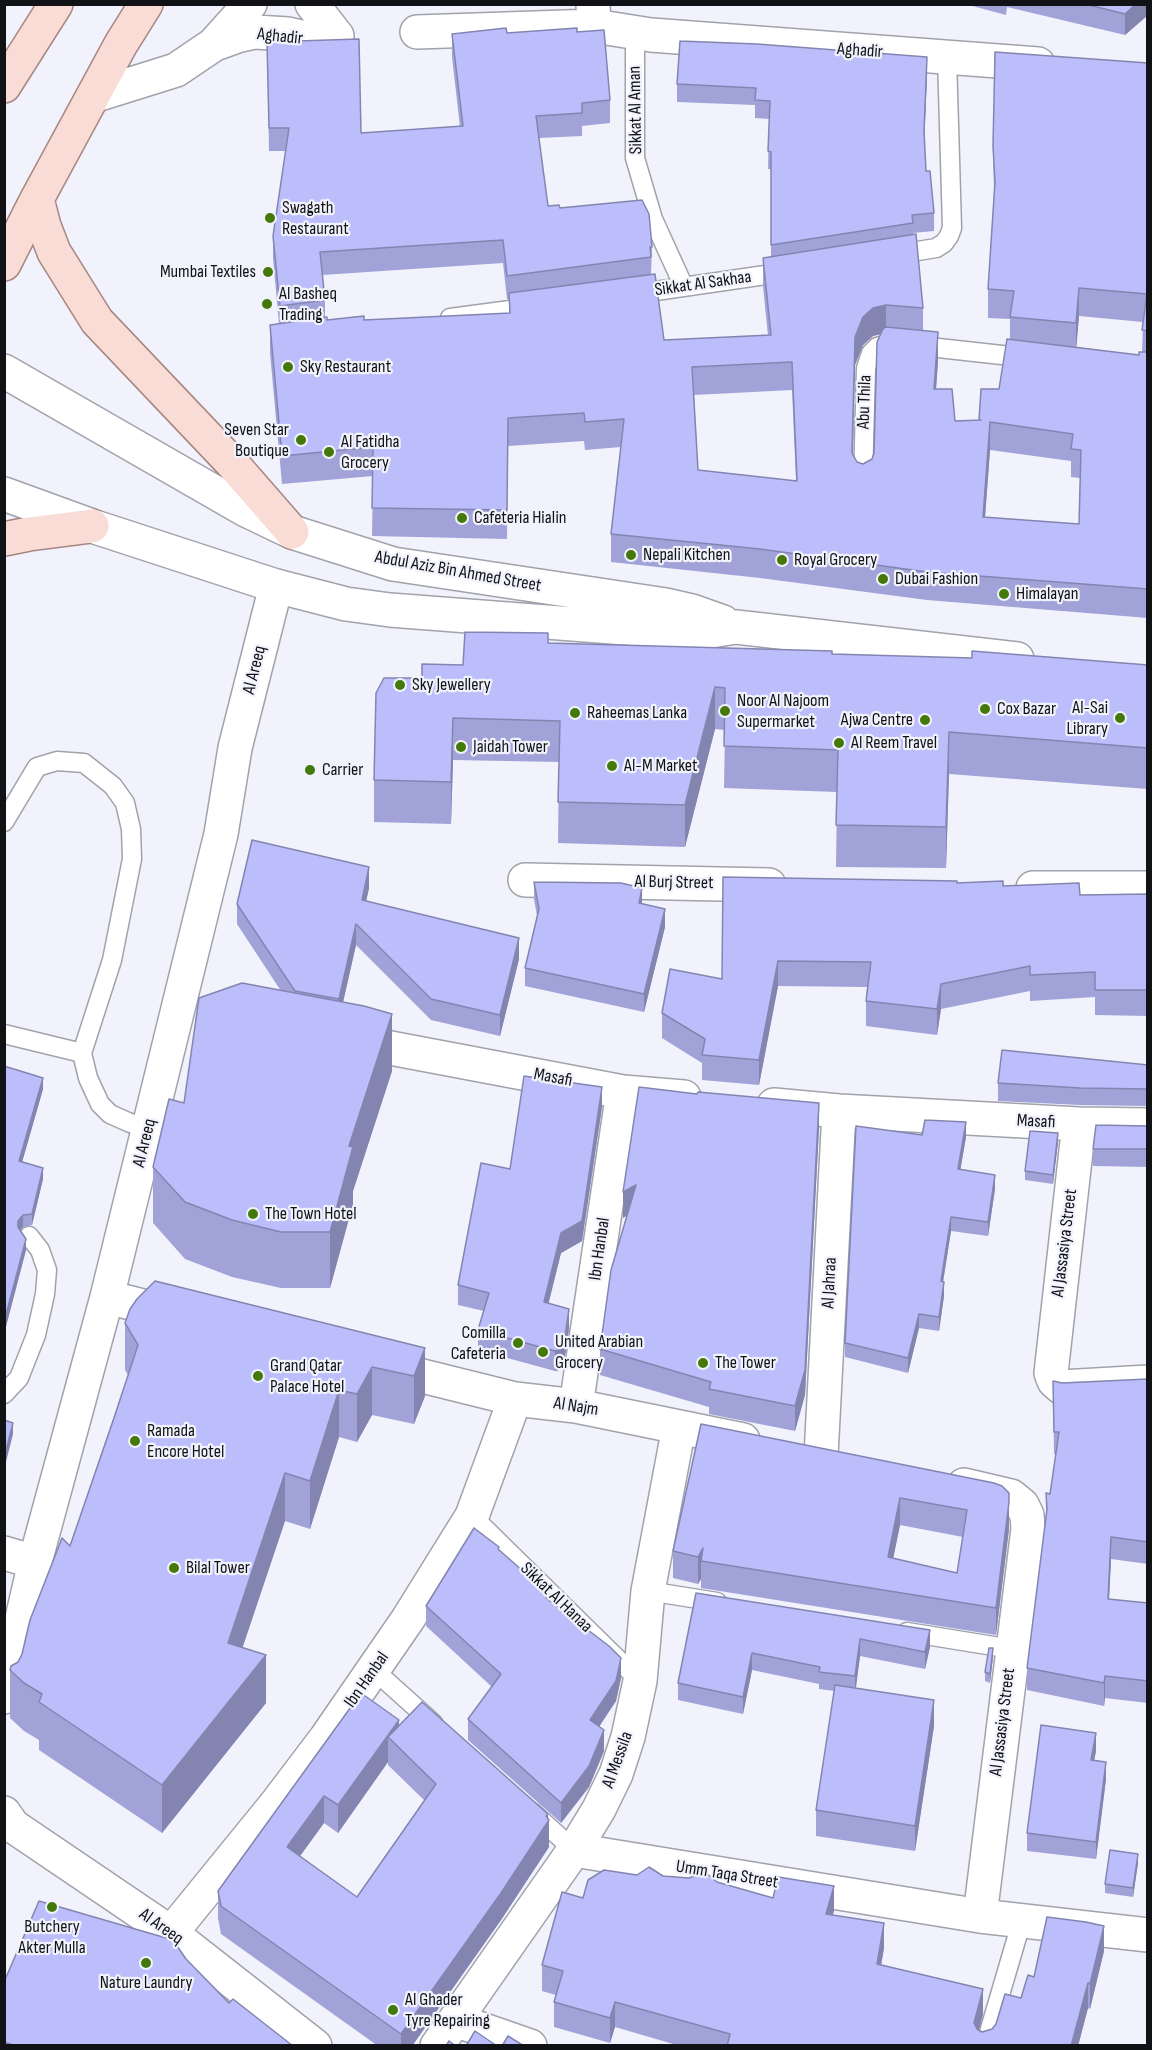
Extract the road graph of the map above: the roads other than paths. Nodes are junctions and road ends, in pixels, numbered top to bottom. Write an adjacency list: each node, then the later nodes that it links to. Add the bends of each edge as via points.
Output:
1 (56, 4): 11 (main road)
2 (146, 4): 12 (main road)
3 (250, 4): 8 (street)
4 (312, 4): 8 (street, Aghadir, via 337,36 333,44 288,34 255,32)
5 (594, 15): 6 (street, Aghadir); 7 (street, Aghadir)
6 (417, 32)
7 (635, 32): 9 (street, Aghadir); 17 (lane, Sikkat Al Aman, via 635,158 653,219)
8 (213, 45): 12 (street, via 176,70)
9 (947, 57): 10 (street, Aghadir); 14 (lane, via 952,219 949,236 936,248)
10 (1065, 66)
11 (4, 86)
12 (93, 96): 13 (main road)
13 (37, 199): 15 (main road); 26 (main road, via 54,252 97,321)
14 (881, 257)
15 (4, 264)
16 (800, 269): 17 (lane, Sikkat Al Sakhaa)
17 (684, 287): 18 (lane, Sikkat Al Sakhaa)
18 (614, 297)
19 (555, 304): 20 (lane)
20 (438, 320)
21 (1043, 359): 23 (lane, Abu Thila, via 893,343 877,347 866,368)
22 (4, 371): 26 (street, Abdul Aziz Bin Ahmed Street, via 244,509)
23 (863, 481)
24 (4, 495): 25 (street, Abdul Aziz Bin Ahmed Street)
25 (92, 526): 27 (main road); 28 (street, Abdul Aziz Bin Ahmed Street)
26 (292, 532): 29 (street, Abdul Aziz Bin Ahmed Street, via 393,564 666,605)
27 (4, 539)
28 (276, 586): 29 (street, Abdul Aziz Bin Ahmed Street, via 346,604 390,610 664,631); 36 (street, Al Areeq, via 235,748 221,834)
29 (736, 627): 30 (street, Abdul Aziz Bin Ahmed Street)
30 (1042, 662)
31 (4, 822): 40 (lane, via 37,767 57,761 84,763 113,786 124,803 131,829 132,859 112,960)
32 (525, 880): 33 (street, Al Burj Street)
33 (797, 885)
34 (998, 888): 35 (street)
35 (1148, 888)
36 (178, 1009): 37 (street); 47 (street, Al Areeq)
37 (212, 1015)
38 (4, 1034): 40 (lane)
39 (314, 1034): 41 (street, Masafi)
40 (82, 1053): 47 (lane, via 100,1104 110,1114)
41 (623, 1092): 42 (street, Masafi); 55 (street, Ibn Hanbal)
42 (714, 1100)
43 (748, 1103): 44 (street, Masafi)
44 (839, 1111): 45 (street, Masafi); 57 (street, Al Jahraa)
45 (1079, 1124): 46 (street, Masafi); 52 (street, Al Jassasiya Street, via 1051,1372 1054,1381 1068,1387)
46 (1148, 1125)
47 (148, 1129): 49 (street, Al Areeq)
48 (29, 1236): 53 (lane, via 40,1250 47,1270 45,1294 36,1335 19,1378)
49 (107, 1297): 50 (street); 62 (street, Al Areeq)
50 (209, 1322)
51 (356, 1359): 54 (street, Al Najm)
52 (1148, 1382)
53 (4, 1394)
54 (515, 1399): 55 (street, Al Najm); 60 (street, Ibn Hanbal)
55 (576, 1406): 56 (street, Al Najm)
56 (680, 1427): 57 (street, Al Najm); 63 (street, Al Messila)
57 (821, 1456): 58 (street, Al Najm)
58 (854, 1463)
59 (933, 1479): 66 (street, Al Jassasiya Street, via 1011,1496 1027,1515)
60 (472, 1516): 67 (street, Ibn Hanbal); 68 (lane, Sikkat Al Hanaa)
61 (4, 1553): 62 (street)
62 (35, 1562): 69 (street, Al Areeq)
63 (648, 1591): 64 (lane); 68 (street, Al Messila)
64 (730, 1604)
65 (895, 1630): 66 (lane)
66 (1012, 1649): 74 (street, Al Jassasiya Street)
67 (375, 1670): 70 (lane); 76 (street, Ibn Hanbal, via 276,1804)
68 (640, 1681): 73 (street, Al Messila, via 616,1774)
69 (4, 1697)
70 (444, 1732)
71 (522, 1803): 73 (lane)
72 (4, 1813): 76 (street, Al Areeq, via 13,1826)
73 (574, 1850): 74 (street, Umm Taqa Street); 78 (street, Al Messila)
74 (980, 1916): 75 (street, Umm Taqa Street)
75 (1022, 1920): 77 (street, Umm Taqa Street); 81 (lane)
76 (171, 1933): 79 (street, Al Areeq)
77 (1148, 1935)
78 (446, 2033): 80 (street)
79 (315, 2046)
80 (530, 2046)
81 (985, 2046)

